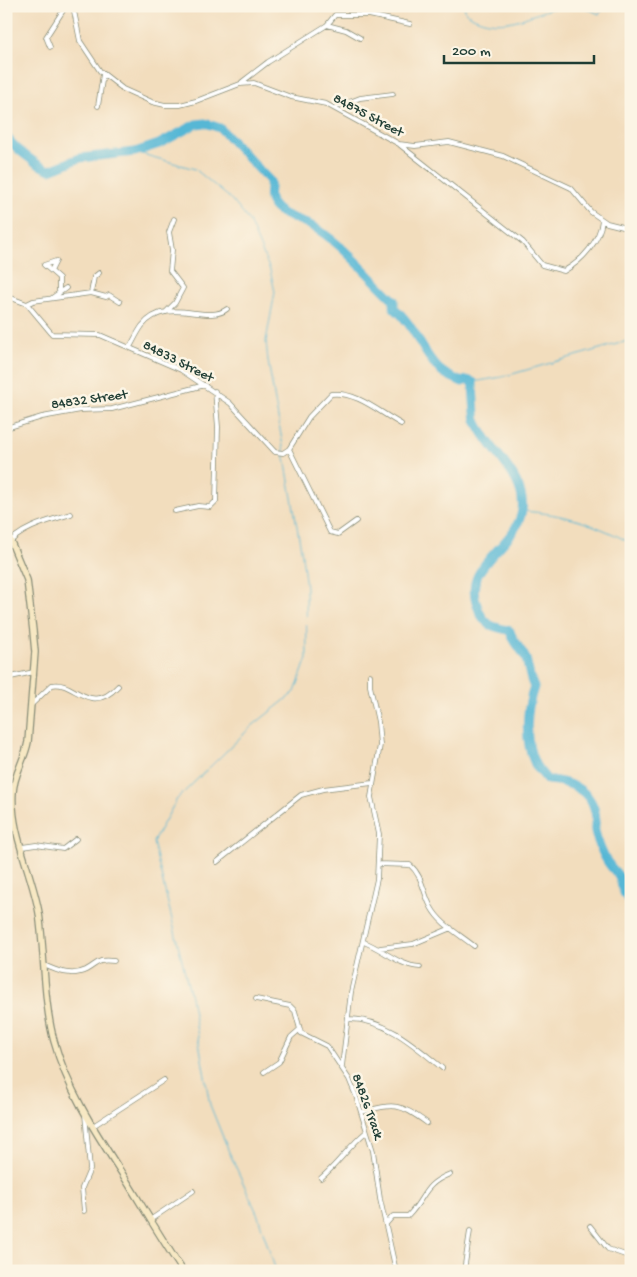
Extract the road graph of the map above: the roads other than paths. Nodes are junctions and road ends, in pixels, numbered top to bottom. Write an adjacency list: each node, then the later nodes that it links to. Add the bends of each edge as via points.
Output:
1 (66, 6): 6 (street, via 46,37)
2 (73, 6): 7 (street, 84875 Street, via 80,42 86,55)
3 (410, 24): 4 (street, via 369,15 339,14)
4 (327, 25): 5 (street); 8 (street, via 273,58)
5 (360, 38)
6 (50, 48)
7 (103, 74): 8 (street, 84875 Street, via 123,89 165,105 196,101); 10 (street)
8 (240, 84): 11 (street, 84875 Street, via 254,83)
9 (393, 94): 11 (street, via 360,98)
10 (98, 106)
11 (334, 108): 12 (street, 84875 Street)
12 (399, 144): 14 (street, 84875 Street, via 415,146 449,142 503,156 571,188); 14 (street, via 523,242 542,265 550,268 564,271 576,262 594,244 601,232)
13 (174, 219): 26 (street, via 169,232 172,250 170,271 183,288 176,303)
14 (602, 220): 15 (street, 84875 Street)
15 (631, 229)
16 (51, 271): 19 (street, via 59,278)
17 (99, 274): 20 (street, via 94,277)
18 (66, 288): 19 (street)
19 (58, 291): 22 (street)
20 (91, 293): 22 (street); 23 (street, via 109,295)
21 (6, 296): 24 (street, 84833 Street)
22 (52, 298): 24 (street)
23 (120, 302)
24 (27, 304): 27 (street, 84833 Street, via 52,334 100,335)
25 (227, 309): 26 (street, via 216,315 188,310)
26 (166, 312): 27 (street, via 142,325)
27 (130, 347): 28 (street, 84833 Street)
28 (206, 385): 29 (street, 84833 Street); 31 (street, 84832 Street, via 112,409 81,410)
29 (215, 391): 32 (street, 84833 Street, via 275,452 283,453); 33 (street, via 218,427 216,501 210,506)
30 (401, 424): 32 (street, via 357,397 335,393 316,409)
31 (6, 428)
32 (289, 449): 35 (street, via 330,532 335,535 341,533)
33 (175, 511)
34 (71, 514): 37 (street, via 32,528)
35 (356, 521)
36 (6, 530): 37 (street)
37 (11, 540): 38 (street); 39 (street, via 27,580 35,652)
38 (6, 547)
39 (34, 672): 41 (street); 43 (street)
40 (370, 675): 44 (street, via 380,745)
41 (6, 678)
42 (118, 686): 43 (street, via 104,696 88,698 63,685 52,685)
43 (31, 705): 46 (street, via 26,753 13,789 13,810)
44 (372, 783): 47 (street, via 301,795); 48 (street, via 371,797 379,834)
45 (76, 839): 46 (street, via 63,849 36,845)
46 (22, 847): 54 (street, via 38,906)
47 (217, 862)
48 (378, 864): 49 (street, via 405,864 414,868 431,907); 50 (street)
49 (450, 928): 51 (street); 52 (street, via 413,944)
50 (364, 942): 52 (street); 57 (street, via 351,992)
51 (474, 946)
52 (380, 948): 55 (street, via 406,966)
53 (114, 961): 54 (street, via 100,960 75,973 59,972)
54 (44, 965): 64 (street, via 54,1041)
55 (420, 967)
56 (256, 999): 58 (street, via 290,1006 295,1011)
57 (348, 1019): 59 (street); 60 (street, via 368,1021 393,1030)
58 (299, 1030): 59 (street, 84826 Track, via 327,1046); 61 (street, via 291,1037 279,1062)
59 (342, 1066): 63 (street, 84826 Track)
60 (442, 1068)
61 (264, 1072)
62 (164, 1080): 66 (street)
63 (362, 1112): 65 (street, via 398,1106); 67 (street, 84826 Track)
64 (85, 1114): 66 (street); 71 (street, via 90,1169 82,1188)
65 (427, 1123)
66 (92, 1126): 72 (street)
67 (366, 1132): 69 (street); 73 (street, 84826 Track, via 375,1159)
68 (450, 1174): 73 (street, via 428,1188 408,1216 393,1216)
69 (321, 1178)
70 (193, 1191): 72 (street)
71 (84, 1211)
72 (150, 1220): 77 (street)
73 (386, 1224): 78 (street, 84826 Track)
74 (590, 1226): 76 (street, via 608,1249)
75 (470, 1231): 79 (street)
76 (631, 1257)
77 (183, 1271)
78 (396, 1271)
79 (464, 1271)

